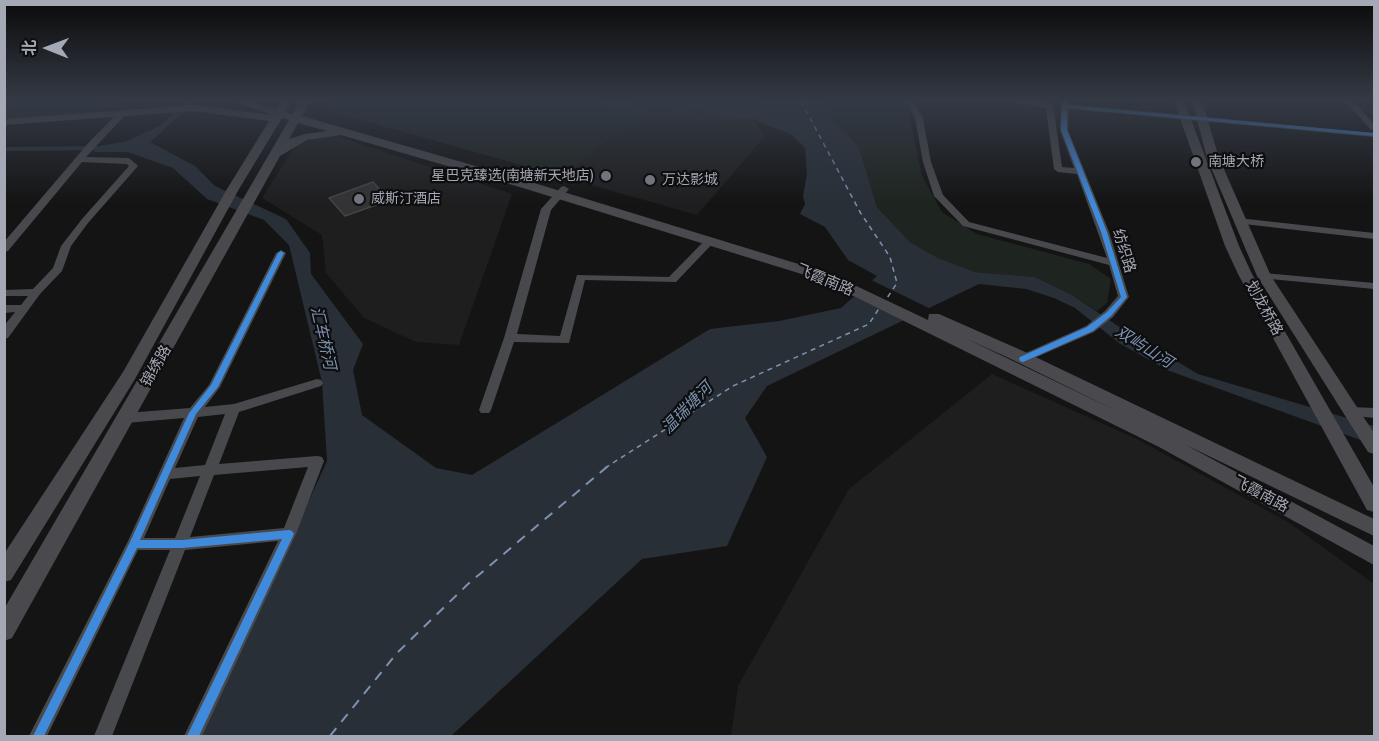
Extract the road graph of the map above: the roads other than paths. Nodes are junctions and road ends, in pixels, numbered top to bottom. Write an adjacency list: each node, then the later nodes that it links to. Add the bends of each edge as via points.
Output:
1 (100, 136): 13 (street)
2 (264, 136): 48 (main road, 锦绣路, via 129,375)
3 (285, 136): 12 (main road, 锦绣路)
4 (326, 136): 12 (main road, via 305,137)
5 (356, 136): 15 (main road, 飞霞南路)
6 (381, 136): 15 (main road, 飞霞南路)
7 (922, 136): 21 (street, via 939,196 966,224)
8 (1054, 136): 14 (street, via 1058,169)
9 (1066, 136): 14 (street, 纺织路)
10 (1192, 136): 43 (main road, 划龙桥路, via 1245,274)
11 (1208, 136): 16 (main road, 划龙桥路)
12 (273, 155): 39 (main road, 锦绣路)
13 (81, 157): 19 (street); 25 (street, via 129,161 134,166 85,221 66,246 58,269)
14 (1078, 171): 21 (street, 纺织路, via 1104,232)
15 (561, 192): 18 (main road, 飞霞南路); 22 (main road, 飞霞南路); 31 (street, via 546,209)
16 (1238, 221): 17 (street); 23 (main road, 划龙桥路)
17 (1374, 236)
18 (710, 241): 22 (main road, 飞霞南路); 31 (street, via 672,280 581,277 565,340)
19 (4, 249)
20 (281, 253): 37 (street, via 214,387)
21 (1112, 263): 32 (street, 纺织路, via 1124,297 1109,314 1090,329)
22 (829, 273): 29 (main road, 飞霞南路)
23 (1264, 276): 24 (street); 36 (main road, 划龙桥路)
24 (1374, 286)
25 (36, 292): 26 (street); 27 (street)
26 (4, 293)
27 (24, 308): 28 (street); 30 (street)
28 (4, 309)
29 (934, 324): 32 (main road, 飞霞南路); 49 (main road, 飞霞南路, via 1165,442)
30 (4, 335)
31 (510, 338): 35 (street)
32 (1023, 359): 44 (main road, 飞霞南路)
33 (317, 383): 34 (street)
34 (234, 410): 37 (street); 41 (street)
35 (485, 410)
36 (1352, 412): 38 (street); 40 (main road, 划龙桥路)
37 (193, 413): 39 (street); 42 (street)
38 (1374, 413)
39 (126, 418): 51 (main road, 锦绣路)
40 (1374, 447)
41 (209, 471): 42 (street); 45 (street, via 317,461); 47 (street)
42 (166, 474): 46 (street)
43 (1374, 504)
44 (1374, 528)
45 (289, 534): 47 (street); 54 (street)
46 (134, 544): 47 (street); 52 (street)
47 (182, 544): 53 (street)
48 (12, 548): 50 (main road, 锦绣路)
49 (1374, 556)
50 (4, 573)
51 (4, 631)
52 (38, 736)
53 (103, 736)
54 (193, 736)

